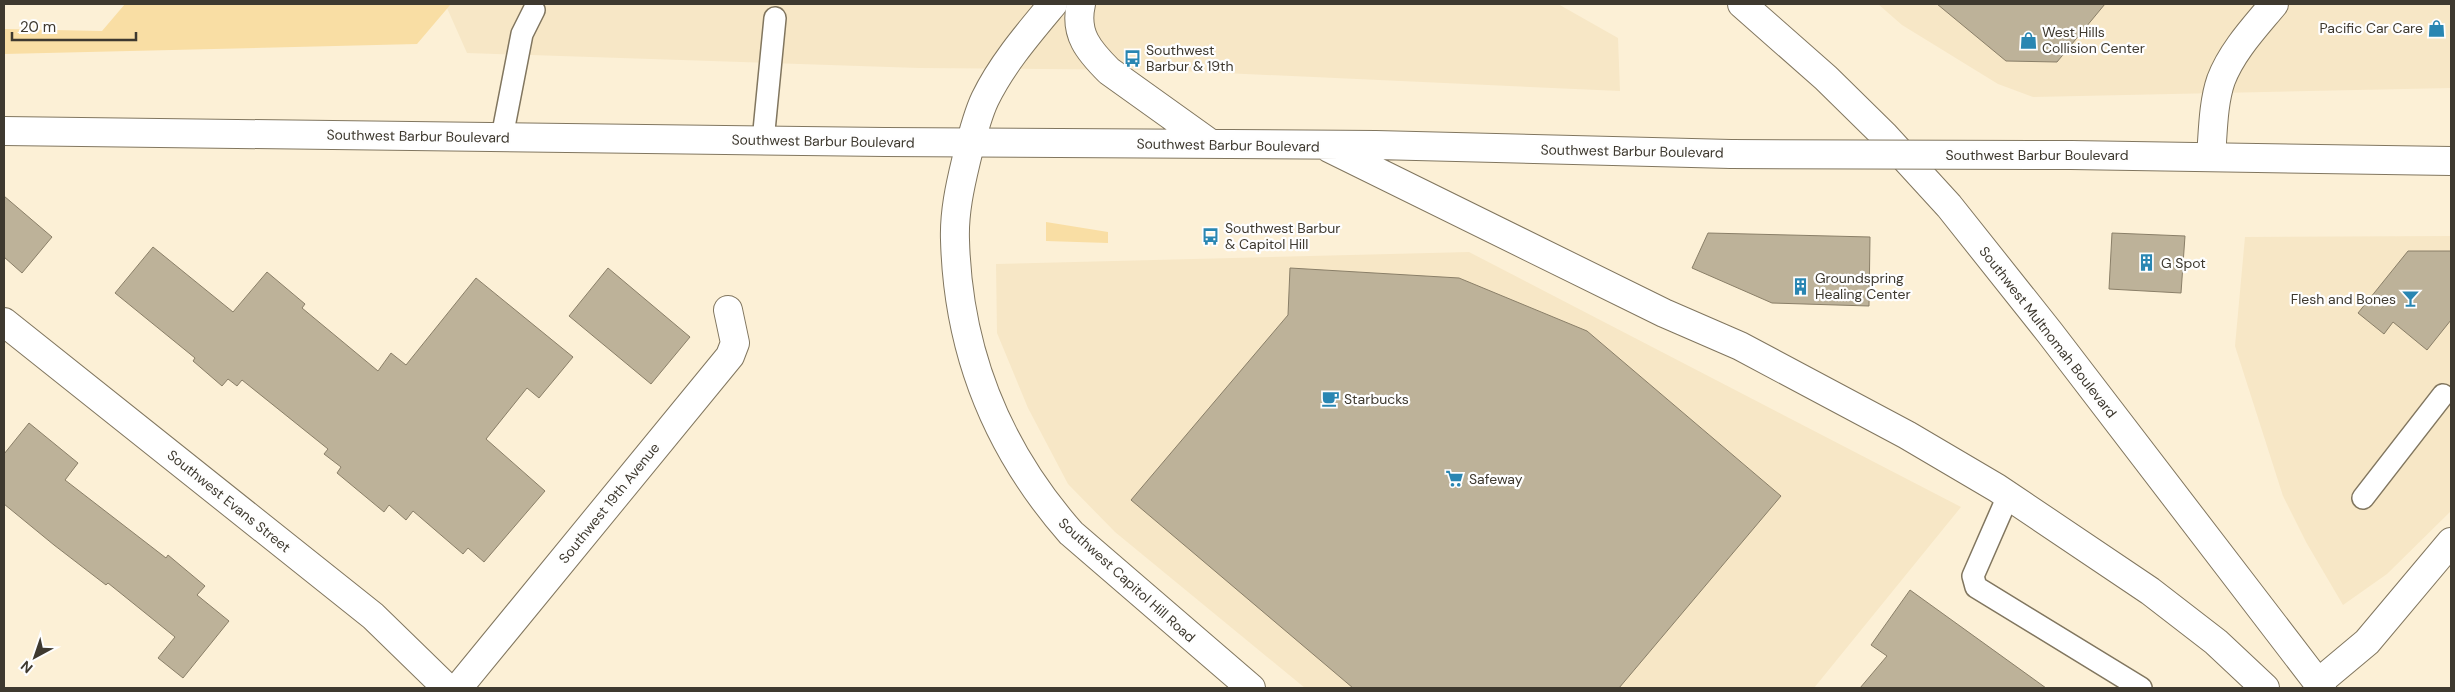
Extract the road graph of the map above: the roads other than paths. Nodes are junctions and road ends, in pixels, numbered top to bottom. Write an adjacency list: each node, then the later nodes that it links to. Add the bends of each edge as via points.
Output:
1 (1053, 4): 10 (main road, via 1000,72 984,100)
2 (1081, 4): 11 (main road, via 1080,32 1095,57)
3 (1742, 4): 21 (main road, Southwest Multnomah Boulevard, via 1833,84 1949,206)
4 (2274, 4): 13 (main road, via 2239,47 2220,82)
5 (534, 10): 8 (lane, via 522,34)
6 (775, 18): 9 (lane)
7 (4, 131): 8 (main road, Southwest Barbur Boulevard)
8 (502, 136): 9 (main road, Southwest Barbur Boulevard)
9 (763, 141): 10 (main road, Southwest Barbur Boulevard)
10 (971, 142): 11 (main road, Southwest Barbur Boulevard); 24 (main road, Southwest Capitol Hill Road, via 959,192 954,238 960,293 973,360 1004,438 1031,483 1070,533)
11 (1210, 144): 12 (main road, Southwest Barbur Boulevard)
12 (1325, 146): 13 (main road, Southwest Barbur Boulevard, bridge, via 1730,154); 18 (main road, via 1664,313 1740,346 1907,435)
13 (2211, 157): 14 (main road, Southwest Barbur Boulevard)
14 (2451, 161)
15 (728, 310): 23 (main road, Southwest 19th Avenue, via 735,343 730,356)
16 (4, 322): 22 (main road, Southwest Evans Street, via 373,616)
17 (2443, 395): 19 (lane)
18 (2008, 496): 25 (lane, via 1973,576 1976,587); 26 (main road, via 2150,591 2216,642)
19 (2362, 498)
20 (2451, 542): 21 (main road, via 2367,642)
21 (2320, 686)
22 (448, 688)
23 (458, 688)
24 (1251, 688)
25 (2141, 688)
26 (2265, 688)

